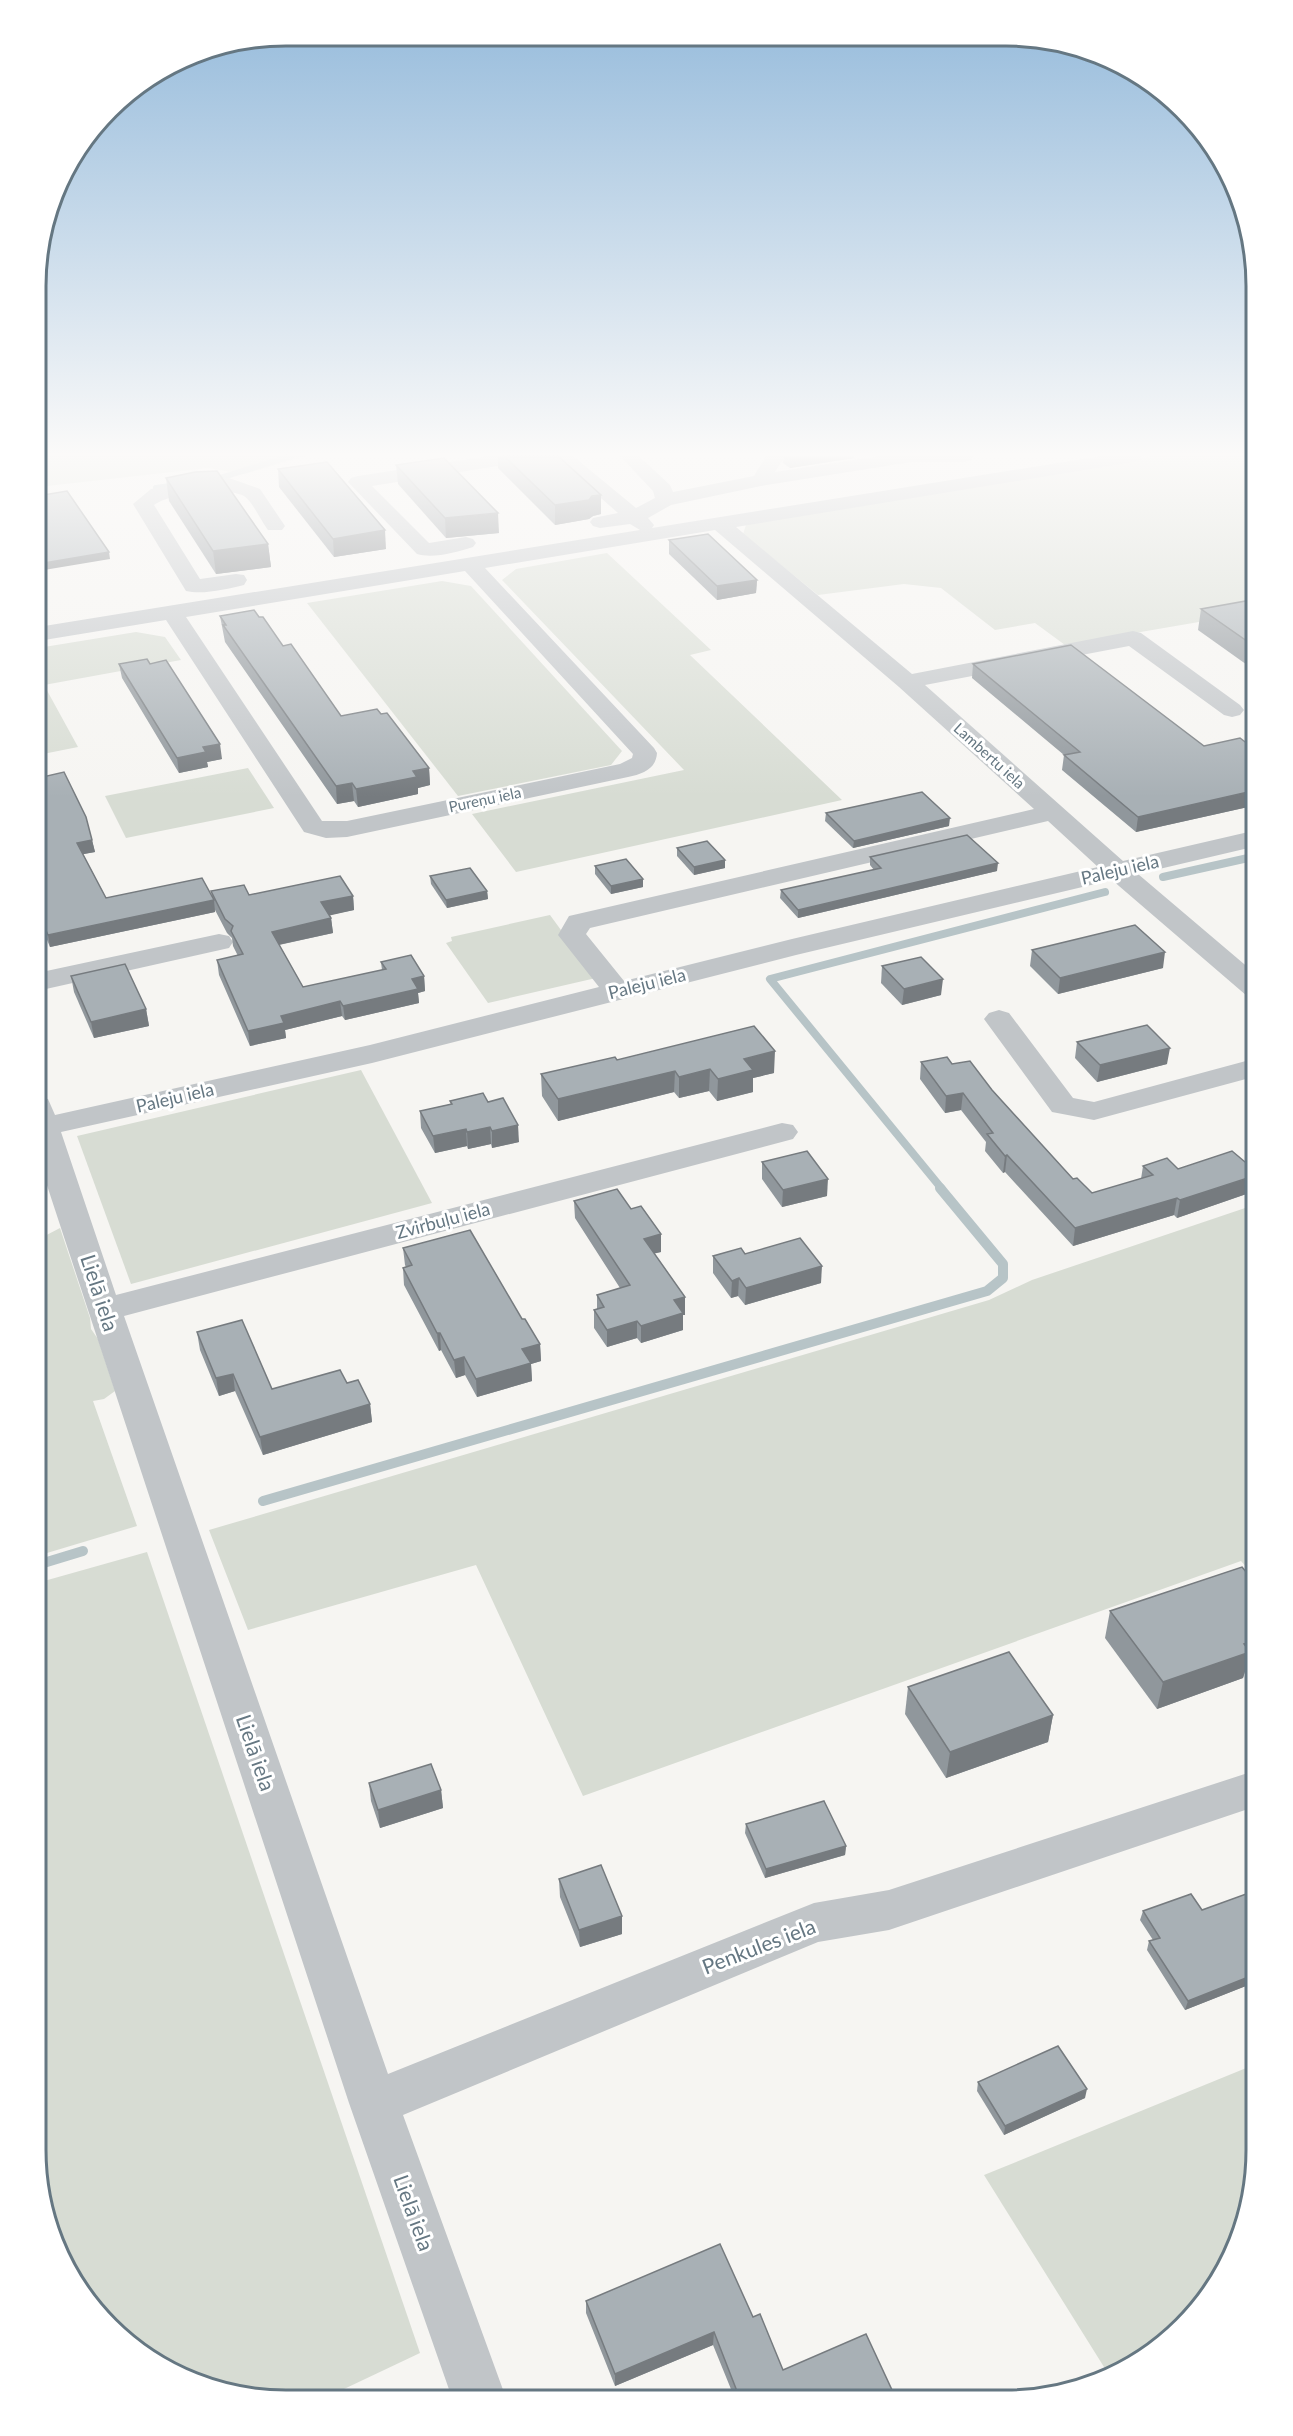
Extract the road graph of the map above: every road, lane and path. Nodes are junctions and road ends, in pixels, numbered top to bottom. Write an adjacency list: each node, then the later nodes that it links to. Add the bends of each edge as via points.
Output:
1 (184, 570): 5 (street, via 194,586)
2 (435, 570): 6 (street)
3 (475, 570): 6 (street, Pureņu iela, via 645,753 644,762 628,770 347,829 313,827)
4 (774, 570): 8 (street, Lambertu iela)
5 (252, 577)
6 (172, 612): 7 (street)
7 (46, 633)
8 (907, 682): 9 (street, via 1133,638); 10 (street, Lambertu iela)
9 (1232, 710)
10 (1051, 813): 12 (street, Lambertu iela); 16 (street, via 579,922 572,935)
11 (1246, 841): 12 (street, Paleju iela)
12 (1117, 870): 15 (street, Lambertu iela); 16 (street, Paleju iela)
13 (219, 942): 14 (street)
14 (46, 980)
15 (1246, 981)
16 (617, 991): 19 (street, Paleju iela, via 372,1054)
17 (999, 1019): 18 (street, via 1064,1106 1094,1111)
18 (1246, 1070)
19 (46, 1119)
20 (782, 1132): 22 (street, Zvirbuļu iela)
21 (46, 1138): 22 (street, Lielā iela)
22 (104, 1310): 24 (street, Lielā iela)
23 (1246, 1792): 24 (street, Penkules iela, via 890,1910 814,1923)
24 (374, 2103): 25 (street, Lielā iela)
25 (476, 2390)

